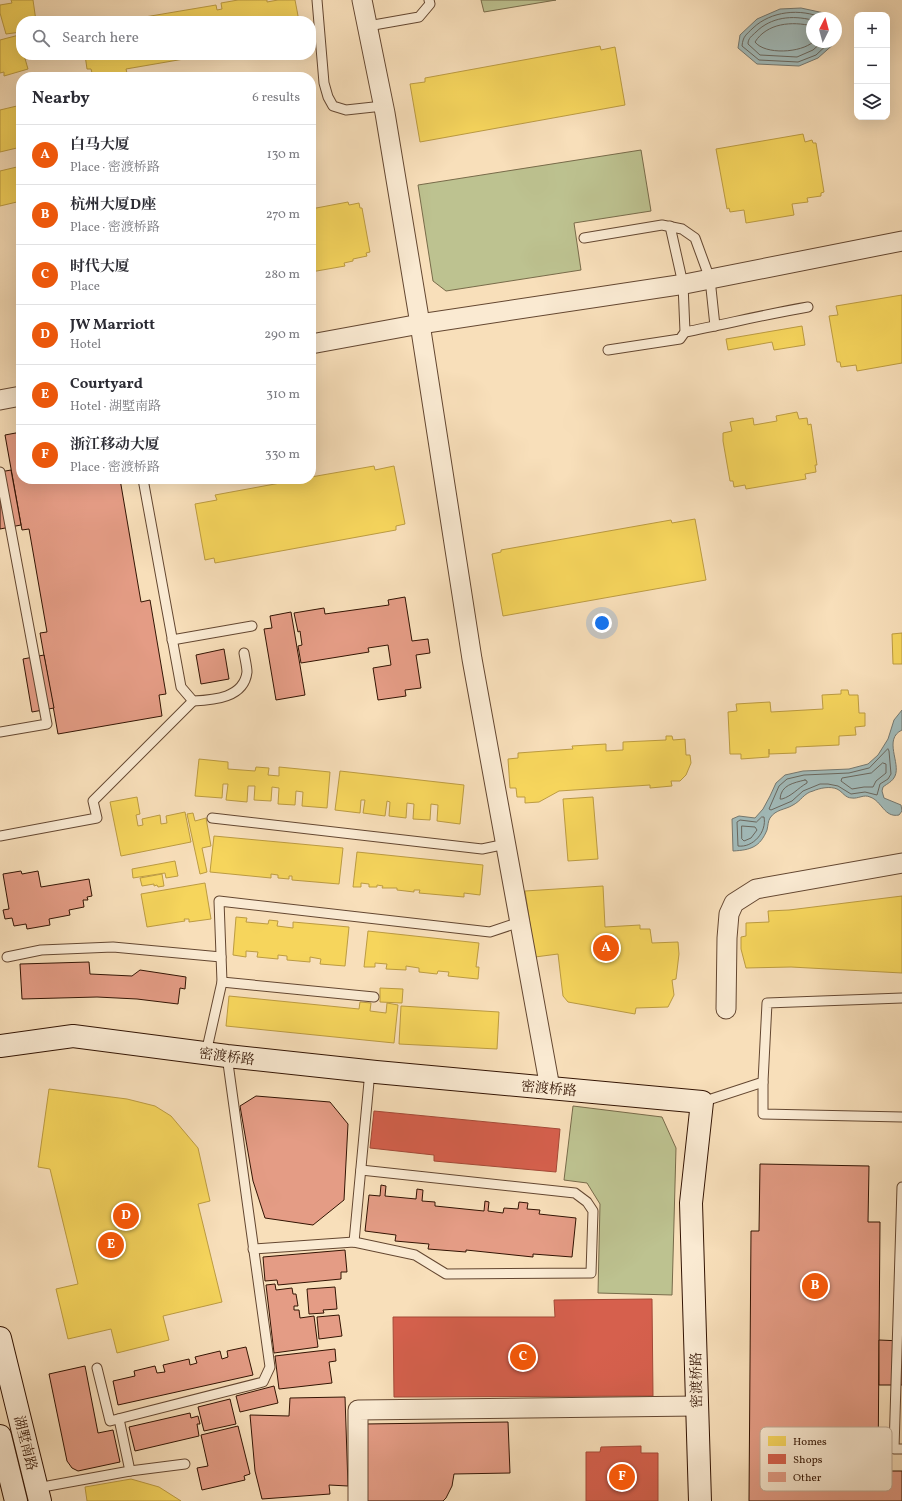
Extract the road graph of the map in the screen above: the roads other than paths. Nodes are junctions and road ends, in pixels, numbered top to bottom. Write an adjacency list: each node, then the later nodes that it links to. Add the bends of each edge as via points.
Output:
1 (317, 0): 5 (lane, via 324,83 333,106 346,110)
2 (362, 0): 4 (street)
3 (429, 0): 4 (lane, via 430,4 419,17)
4 (368, 26): 5 (street)
5 (383, 106): 12 (street)
6 (670, 226): 7 (lane, via 662,225); 9 (lane, via 682,229 696,238); 10 (lane)
7 (584, 238)
8 (902, 241): 9 (street)
9 (710, 279): 10 (street); 13 (lane)
10 (683, 284): 12 (street); 14 (lane)
11 (808, 307): 13 (lane)
12 (420, 324): 15 (street); 28 (street, via 472,659)
13 (715, 326): 14 (lane)
14 (685, 332): 16 (lane, via 680,339)
15 (316, 343)
16 (608, 350)
17 (16, 397): 18 (street)
18 (0, 400)
19 (0, 472): 25 (lane, via 47,724)
20 (143, 484): 22 (lane)
21 (252, 626): 22 (lane)
22 (172, 640): 24 (lane, via 181,687)
23 (244, 654): 24 (lane, via 247,671 243,684 234,694)
24 (194, 701): 27 (lane, via 93,801 97,818)
25 (0, 732)
26 (212, 818): 28 (lane, via 482,849)
27 (0, 836)
28 (506, 844): 30 (street)
29 (902, 864): 36 (street, via 756,889 734,903 728,914)
30 (520, 922): 32 (lane, via 490,932 219,900); 41 (street)
31 (7, 957): 32 (lane, via 41,950 113,948)
32 (222, 957): 33 (lane)
33 (222, 982): 34 (lane); 38 (lane)
34 (374, 996)
35 (902, 998): 40 (lane, via 767,1003)
36 (726, 1009)
37 (0, 1046): 38 (street, 密渡桥路, via 73,1036)
38 (216, 1055): 39 (street, 密渡桥路); 47 (lane)
39 (370, 1071): 41 (street, 密渡桥路); 44 (lane)
40 (763, 1082): 42 (lane); 43 (lane, via 763,1114)
41 (550, 1088): 42 (street, 密渡桥路)
42 (702, 1102): 50 (street, 密渡桥路, via 691,1203)
43 (902, 1117)
44 (360, 1170): 46 (lane); 46 (lane, via 575,1193 587,1202 592,1211 591,1273 446,1274 415,1255)
45 (902, 1187): 53 (lane, via 894,1449)
46 (354, 1242): 47 (lane)
47 (253, 1249): 51 (lane, via 270,1367 263,1382)
48 (0, 1338): 56 (street, 湖墅南路)
49 (97, 1368): 51 (lane, via 110,1421)
50 (697, 1406): 58 (street, via 358,1410); 59 (street, 密渡桥路)
51 (119, 1419): 55 (lane)
52 (0, 1436): 57 (street, 湖墅南路)
53 (902, 1449)
54 (186, 1464): 55 (lane)
55 (130, 1471): 56 (lane)
56 (39, 1495)
57 (16, 1501)
58 (358, 1501)
59 (700, 1501)

